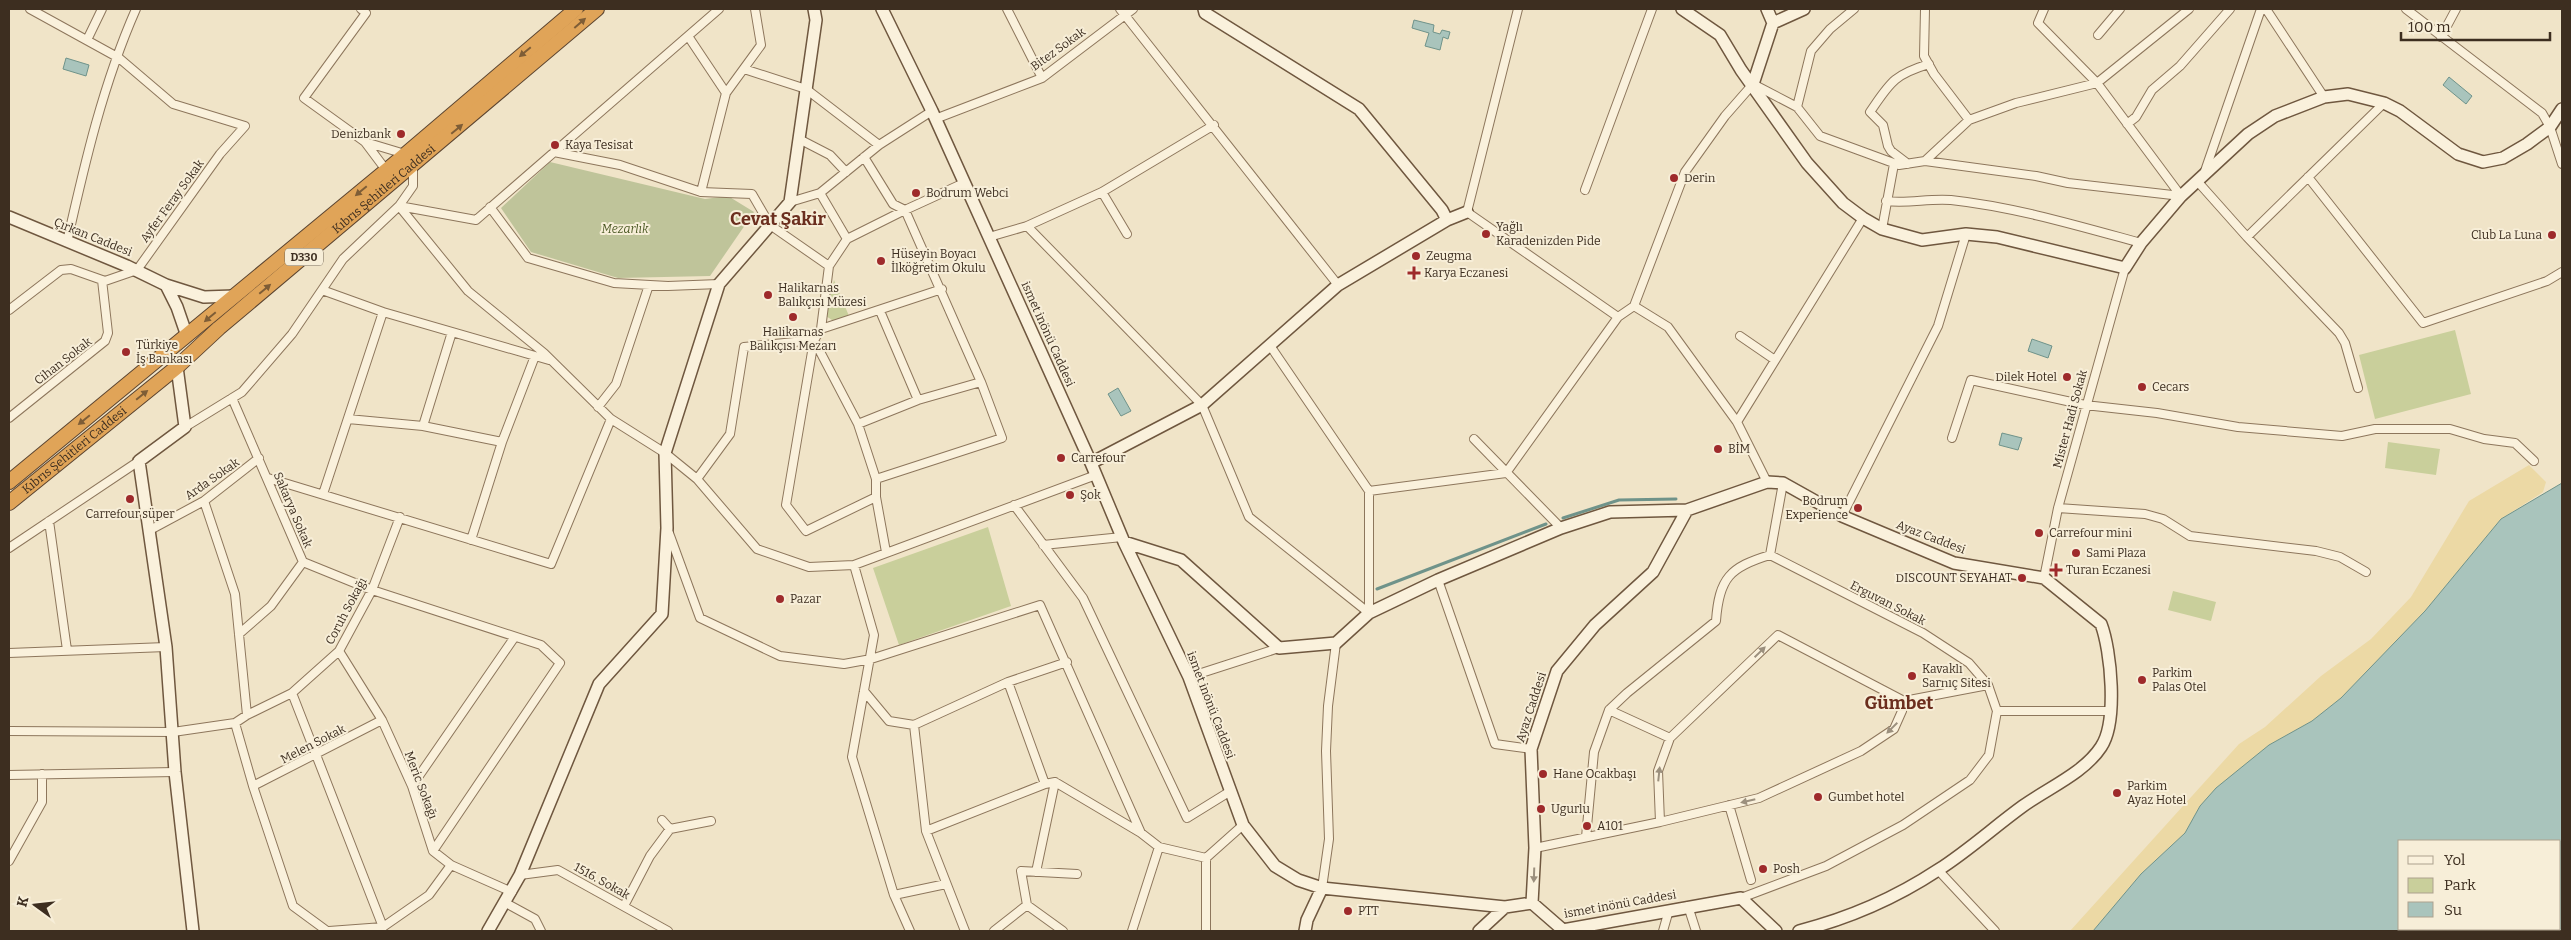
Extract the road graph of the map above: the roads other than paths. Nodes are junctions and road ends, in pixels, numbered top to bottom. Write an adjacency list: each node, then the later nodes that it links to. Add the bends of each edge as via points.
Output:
1 (30, 9): 34 (street)
2 (102, 9): 34 (street)
3 (136, 9): 35 (street)
4 (361, 9): 53 (street, via 366,13 304,98)
5 (576, 9): 56 (highway, Kıbrıs Şehitleri Caddesi / D330, one-way to 56)
6 (597, 9): 62 (highway, Kıbrıs Şehitleri Caddesi / D330, one-way to 6)
7 (719, 9): 32 (street)
8 (755, 9): 37 (street, via 761,45)
9 (814, 9): 41 (street, via 816,20)
10 (882, 9): 47 (street, ismet inönü Caddesi)
11 (1007, 9): 38 (street)
12 (1133, 9): 29 (street, Bitez Sokak)
13 (1204, 9): 81 (street, via 1359,108)
14 (1518, 9): 78 (street)
15 (1652, 9): 68 (street)
16 (1682, 9): 40 (street, via 1720,35)
17 (1766, 9): 30 (street)
18 (1804, 9): 30 (street)
19 (1854, 9): 45 (street, via 1810,51)
20 (1925, 9): 36 (street, via 1924,56)
21 (2044, 9): 39 (street, via 2038,23)
22 (2120, 9): 31 (street)
23 (2189, 9): 39 (street)
24 (2230, 9): 49 (street, via 2180,66 2152,90 2136,117)
25 (2261, 9): 66 (street)
26 (2266, 9): 43 (street)
27 (2406, 9): 33 (street)
28 (2456, 9): 33 (street)
29 (1122, 12): 38 (street, Bitez Sokak); 50 (street)
30 (1773, 23): 40 (street)
31 (2098, 35)
32 (688, 36): 42 (street); 55 (street)
33 (2441, 37): 51 (street, via 2535,107)
34 (87, 40): 35 (street)
35 (115, 56): 90 (street, via 86,156); 94 (street, Ayfer Feray Sokak, via 173,104 245,126 220,154)
36 (1929, 64): 48 (street); 60 (street, via 1904,72 1886,87 1870,112 1883,125 1888,146)
37 (744, 69): 41 (street); 42 (street)
38 (1042, 78): 47 (street, Bitez Sokak)
39 (2097, 83): 48 (street, via 2016,103); 49 (street)
40 (1753, 84): 45 (street); 80 (street, via 1807,163 1843,203); 104 (street, via 1725,116 1685,172)
41 (806, 89): 52 (street); 54 (street)
42 (726, 92): 69 (street)
43 (2324, 97): 44 (street, via 2348,94); 66 (street, via 2275,116 2248,134)
44 (2384, 103): 51 (street, via 2458,154 2483,162 2504,158); 65 (street)
45 (1797, 107): 59 (street, via 1820,136)
46 (2562, 110): 51 (street)
47 (933, 115): 54 (street, Bitez Sokak); 67 (street, ismet inönü Caddesi)
48 (1970, 120): 58 (street)
49 (2127, 124): 72 (street)
50 (1214, 125): 70 (street); 100 (street)
51 (2550, 127): 61 (street)
52 (799, 139): 64 (street, via 830,155); 74 (street)
53 (365, 142): 56 (street); 63 (street)
54 (879, 145): 57 (street, Bitez Sokak)
55 (554, 152): 69 (street, via 620,165); 76 (street)
56 (405, 154): 63 (highway, Kıbrıs Şehitleri Caddesi / D330)
57 (864, 157): 64 (street, Bitez Sokak); 77 (street, via 892,204)
58 (1925, 160): 60 (street); 72 (street, via 2068,183)
59 (1894, 164): 60 (street); 73 (street)
60 (1908, 164)
61 (2562, 164)
62 (413, 166): 75 (street, via 413,186); 118 (highway, Kıbrıs Şehitleri Caddesi / D330, one-way to 62)
63 (386, 170): 103 (highway, Kıbrıs Şehitleri Caddesi / D330, one-way to 103)
64 (846, 172): 71 (street, Bitez Sokak)
65 (2308, 177): 88 (street); 95 (street, via 2422,323 2547,281)
66 (2201, 179): 72 (street); 88 (street)
67 (964, 183): 77 (street); 87 (street, ismet inönü Caddesi)
68 (1585, 190)
69 (701, 192): 82 (street, via 752,194)
70 (1102, 192): 83 (street); 85 (street)
71 (820, 193): 74 (street); 89 (street)
72 (2181, 196): 91 (street)
73 (1886, 201): 84 (street); 91 (street, via 1948,200 1988,205)
74 (790, 202): 82 (street)
75 (400, 206): 76 (street, via 476,220); 101 (street, via 344,259); 117 (street, via 468,291)
76 (490, 207): 99 (street, via 528,258 614,283)
77 (905, 210): 89 (street); 102 (street)
78 (1467, 212): 81 (street); 108 (street)
79 (9, 218): 90 (street, Çırkan Caddesi)
80 (1862, 218): 84 (street); 116 (street)
81 (1447, 220): 100 (street)
82 (770, 225): 92 (street); 97 (street)
83 (1027, 226): 87 (street); 123 (street)
84 (1882, 229): 86 (street, via 1922,240)
85 (1127, 234)
86 (1966, 234): 93 (street, via 1997,237); 157 (street, via 1938,326)
87 (989, 237): 140 (street, ismet inönü Caddesi)
88 (2247, 237): 120 (street, via 2339,333 2345,342)
89 (847, 239): 92 (street)
90 (67, 242): 94 (street, Çırkan Caddesi)
91 (2141, 243): 93 (street)
92 (829, 266): 109 (street)
93 (2124, 268): 124 (street, Mister Hadi Sokak)
94 (137, 270): 96 (street); 98 (street, Çırkan Caddesi)
95 (2562, 272)
96 (102, 280): 105 (street, via 71,269 61,270); 126 (street, Cihan Sokak, via 108,333 105,341)
97 (719, 284): 99 (street); 136 (street)
98 (166, 285): 103 (street, Çırkan Caddesi, via 204,297); 111 (street, via 178,307)
99 (649, 285): 125 (street, via 616,384)
100 (1338, 285): 114 (street)
101 (322, 290): 107 (street); 121 (street, via 292,334 242,392)
102 (942, 290): 106 (street); 119 (street)
103 (234, 296): 111 (highway, Kıbrıs Şehitleri Caddesi / D330, one-way to 111)
104 (1634, 306): 108 (street); 129 (street, via 1668,327)
105 (9, 310)
106 (880, 311): 109 (street); 122 (street)
107 (383, 312): 110 (street); 127 (street)
108 (1618, 317): 141 (street)
109 (821, 328): 113 (street)
110 (452, 332): 115 (street); 131 (street)
111 (187, 336): 146 (highway, Kıbrıs Şehitleri Caddesi / D330, one-way to 146)
112 (1740, 336): 116 (street)
113 (814, 340): 130 (street); 144 (street, via 744,347 730,434); 151 (street, via 786,505 806,531)
114 (1271, 346): 123 (street); 149 (street)
115 (535, 356): 117 (street); 135 (street)
116 (1775, 360): 129 (street)
117 (552, 361): 125 (street)
118 (178, 366): 132 (street); 153 (highway, Kıbrıs Şehitleri Caddesi / D330, one-way to 118)
119 (982, 382): 122 (street); 145 (street, via 1002,438)
120 (2358, 388)
121 (232, 398): 132 (street); 137 (street, Sakarya Sokak)
122 (918, 400): 130 (street)
123 (1202, 405): 140 (street); 175 (street, via 1249,517)
124 (2085, 405): 133 (street, via 1972,380); 139 (street, via 2238,427 2342,436 2375,429 2450,429 2484,439 2515,443); 155 (street, Mister Hadi Sokak)
125 (598, 407): 128 (street)
126 (9, 418)
127 (348, 419): 131 (street); 150 (street)
128 (611, 419): 136 (street); 163 (street, via 551,564)
129 (1737, 422): 147 (street)
130 (858, 424): 145 (street)
131 (424, 426): 135 (street)
132 (185, 427): 138 (street)
133 (1952, 438)
134 (1474, 439): 141 (street)
135 (502, 442): 163 (street)
136 (665, 453): 144 (street); 160 (street)
137 (259, 458): 143 (street, Sakarya Sokak); 152 (street, Arda Sokak)
138 (139, 461): 159 (street); 162 (street)
139 (2534, 461)
140 (1091, 464): 142 (street, ismet inönü Caddesi)
141 (1506, 473): 149 (street); 161 (street)
142 (1096, 475): 154 (street); 164 (street, ismet inönü Caddesi)
143 (268, 478): 150 (street); 169 (street, Sakarya Sokak)
144 (697, 479): 170 (street, via 757,549 809,567)
145 (876, 479): 151 (street)
146 (9, 482)
147 (1767, 482): 148 (street, Ayaz Caddesi); 156 (street, Ayaz Caddesi)
148 (1783, 483): 157 (street, Ayaz Caddesi); 168 (street)
149 (1369, 491): 175 (street)
150 (323, 494): 158 (street)
151 (876, 497): 167 (street)
152 (204, 501): 162 (street, Arda Sokak); 176 (street, via 235,594)
153 (9, 503)
154 (1014, 505): 165 (street); 167 (street)
155 (2058, 508): 171 (street, via 2145,514 2163,519 2190,536 2316,551 2340,557); 172 (street, Mister Hadi Sokak)
156 (1687, 510): 161 (street, via 1610,512); 202 (street, Ayaz Caddesi, via 1653,572 1595,625 1558,671)
157 (1842, 516): 172 (street, Ayaz Caddesi, via 1954,563)
158 (400, 518): 163 (street); 174 (street, Coruh Sokağı)
159 (49, 521): 166 (street); 181 (street)
160 (667, 528): 184 (street, via 700,618 780,656 844,664); 230 (street, via 662,614 600,684)
161 (1561, 528): 173 (street)
162 (150, 530): 179 (street)
163 (471, 540)
164 (1123, 540): 165 (street); 180 (street, via 1181,560); 186 (street, ismet inönü Caddesi)
165 (1043, 545): 211 (street, via 1083,598 1188,818)
166 (9, 548)
167 (886, 552): 170 (street)
168 (1770, 555): 188 (street, Erguvan Sokak, via 1923,634 1969,663); 192 (street, via 1748,562 1728,576 1717,601 1716,621)
169 (304, 562): 174 (street, Sakarya Sokak); 176 (street, via 272,606)
170 (854, 565): 184 (street, via 874,635)
171 (2366, 572)
172 (2044, 578): 194 (street, Ayaz Caddesi, via 2101,624 2105,634)
173 (1438, 580): 175 (street); 202 (street, via 1495,744)
174 (372, 590): 177 (street, Sakarya Sokak); 182 (street, Coruh Sokağı)
175 (1369, 613): 178 (street)
176 (239, 634): 195 (street)
177 (514, 638): 210 (street); 223 (street, Sakarya Sokak, via 542,645 560,663)
178 (1336, 643): 180 (street); 233 (street, via 1328,706 1329,839)
179 (166, 647): 181 (street); 200 (street)
180 (1279, 648): 186 (street)
181 (67, 650): 183 (street)
182 (339, 651): 190 (street, Coruh Sokağı); 196 (street, Meric Sokağı)
183 (9, 653)
184 (871, 659): 185 (street, via 1040,604); 189 (street)
185 (1067, 662): 187 (street); 219 (street)
186 (1189, 677): 211 (street, ismet inönü Caddesi)
187 (1008, 682): 198 (street); 208 (street)
188 (1988, 686): 191 (street); 193 (street, Erguvan Sokak)
189 (864, 692): 198 (street, via 889,721); 235 (street, via 852,757)
190 (292, 693): 195 (street, Coruh Sokağı); 203 (street)
191 (1904, 701): 201 (street, one-way to 191, via 1778,635); 212 (street, one-way to 212, via 1894,729 1861,751 1760,798)
192 (1609, 710): 201 (street); 220 (street, via 1594,752)
193 (1997, 711): 194 (street); 236 (street, via 1989,755 1970,780 1903,825 1826,866)
194 (2111, 711): 227 (street, Ayaz Caddesi, via 2102,746 2088,762)
195 (247, 715): 197 (street, Coruh Sokağı)
196 (382, 720): 203 (street, Melen Sokak); 210 (street, Meric Sokağı)
197 (235, 723): 200 (street, Coruh Sokağı); 209 (street)
198 (914, 725): 218 (street)
199 (9, 731): 200 (street, Coruh Sokağı)
200 (173, 732): 204 (street)
201 (1670, 738): 215 (street, one-way to 201, via 1658,771)
202 (1531, 749): 222 (street, Ayaz Caddesi)
203 (317, 755): 209 (street, Melen Sokak); 244 (street)
204 (175, 772): 205 (street); 245 (street)
205 (42, 774): 206 (street); 225 (street, via 42,802)
206 (9, 775)
207 (1055, 782): 208 (street); 219 (street); 228 (street)
208 (1045, 784): 218 (street)
209 (253, 786): 246 (street, via 293,906)
210 (412, 786): 223 (street, Meric Sokağı)
211 (1229, 792): 216 (street, ismet inönü Caddesi)
212 (1729, 805): 215 (street); 231 (street)
213 (662, 820): 217 (street)
214 (711, 821): 217 (street)
215 (1660, 822): 220 (street)
216 (1243, 825): 224 (street); 233 (street, ismet inönü Caddesi, via 1275,866 1298,880)
217 (670, 829): 240 (street, via 650,856)
218 (926, 831): 232 (street)
219 (1142, 833): 221 (street)
220 (1586, 837): 222 (street)
221 (1159, 847): 224 (street); 254 (street)
222 (1535, 848): 238 (street, Ayaz Caddesi, one-way to 238)
223 (433, 851): 226 (street)
224 (1206, 858): 255 (street)
225 (9, 861)
226 (451, 864): 234 (street); 244 (street, via 429,895)
227 (1938, 870): 262 (street, Ayaz Caddesi, via 1854,916); 263 (street)
228 (1036, 872): 229 (street); 239 (street, via 1021,871)
229 (1077, 874)
230 (520, 875): 234 (street); 240 (street, 1516. Sokak, via 558,870)
231 (1751, 880)
232 (946, 884): 235 (street); 251 (street)
233 (1322, 888): 242 (street, ismet inönü Caddesi); 256 (street)
234 (512, 892): 237 (street)
235 (894, 895): 250 (street)
236 (1741, 898): 241 (street, ismet inönü Caddesi); 261 (street)
237 (504, 902): 247 (street); 248 (street, via 535,919)
238 (1532, 903): 242 (street, ismet inönü Caddesi); 258 (street, ismet inönü Caddesi)
239 (1027, 905): 252 (street); 253 (street)
240 (624, 906): 249 (street, 1516. Sokak)
241 (1688, 906): 243 (street, ismet inönü Caddesi); 260 (street)
242 (1505, 907): 257 (street)
243 (1669, 910): 258 (street, ismet inönü Caddesi); 259 (street)
244 (383, 927): 246 (street)
245 (193, 931)
246 (328, 931)
247 (488, 931)
248 (541, 931)
249 (668, 931)
250 (910, 931)
251 (965, 931)
252 (994, 931)
253 (1063, 931)
254 (1132, 931)
255 (1206, 931)
256 (1305, 931)
257 (1479, 931)
258 (1563, 931)
259 (1663, 931)
260 (1696, 931)
261 (1776, 931)
262 (1799, 931)
263 (1995, 931)

